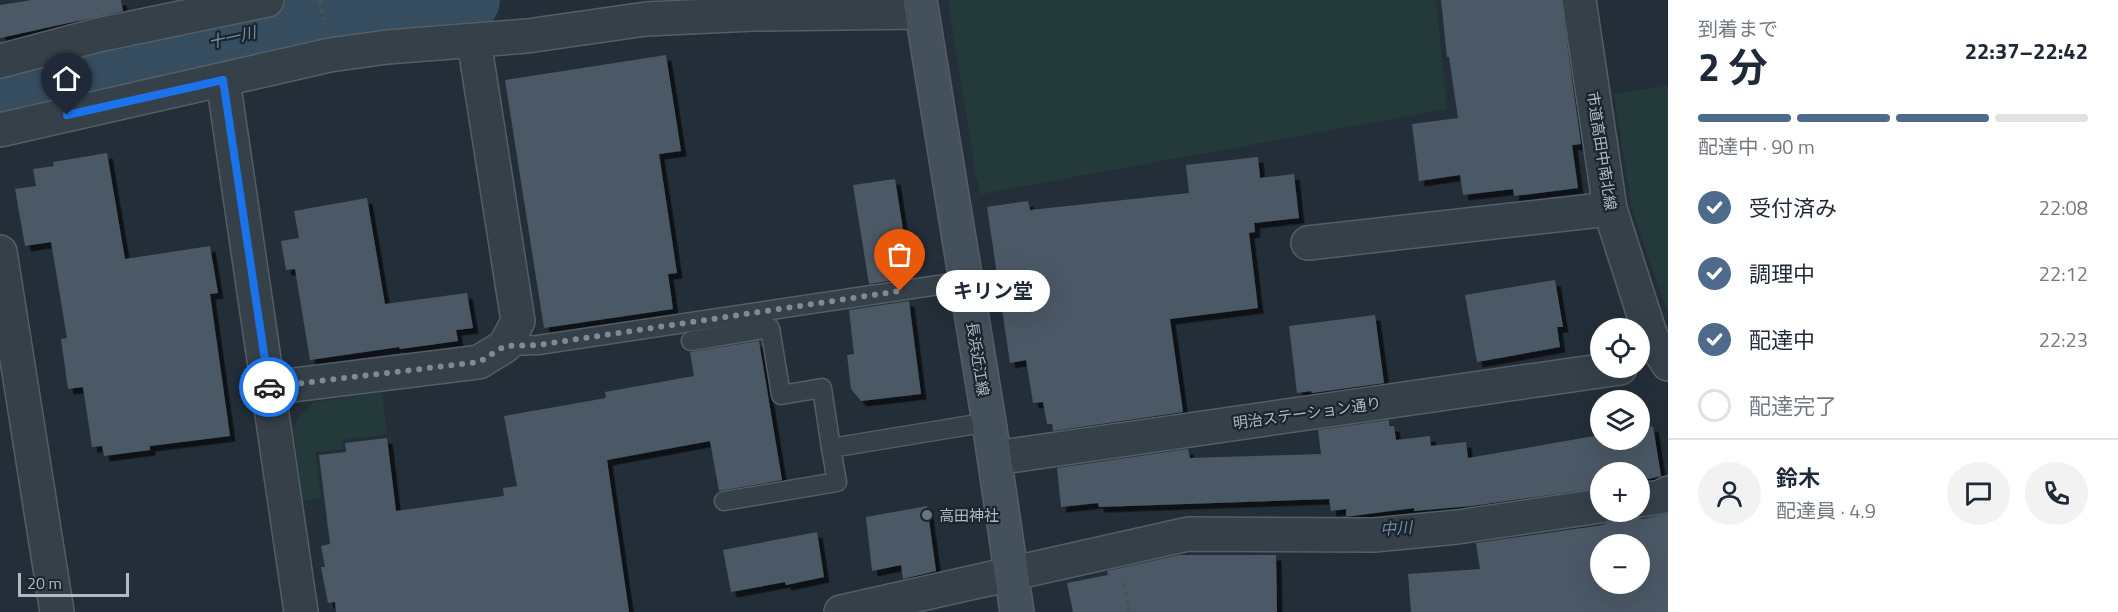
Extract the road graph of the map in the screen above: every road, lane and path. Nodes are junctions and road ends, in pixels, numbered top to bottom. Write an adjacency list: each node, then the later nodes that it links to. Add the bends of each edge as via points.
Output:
1 (267, 0): 5 (street, via 98,35)
2 (1579, 0): 8 (street, 市道高田中南北線)
3 (921, 6): 4 (street, via 884,11 668,17); 18 (main road, 長浜近江線)
4 (474, 41): 6 (street, via 330,55); 13 (street, via 518,321)
5 (0, 61)
6 (223, 80): 7 (street); 17 (street)
7 (0, 130)
8 (1610, 209): 9 (street); 14 (street, 市道高田中南北線, via 1651,337)
9 (1308, 243)
10 (0, 252): 26 (street)
11 (945, 284): 13 (lane, via 538,345)
12 (691, 341): 19 (lane, via 770,328 781,395 822,388)
13 (505, 346): 17 (street, via 479,362)
14 (1668, 362): 15 (street)
15 (1650, 364)
16 (1590, 372): 20 (street, 明治ステーション通り)
17 (269, 388): 27 (street)
18 (989, 422): 19 (lane); 20 (main road, 長浜近江線)
19 (831, 448): 23 (lane, via 837,482)
20 (995, 458): 25 (main road, 長浜近江線)
21 (1668, 493): 22 (street)
22 (1650, 499)
23 (724, 501)
24 (1590, 507): 25 (street, via 1374,535 1188,534)
25 (1011, 574): 28 (street); 29 (main road, 長浜近江線)
26 (57, 612)
27 (301, 612)
28 (841, 612)
29 (1017, 612)

